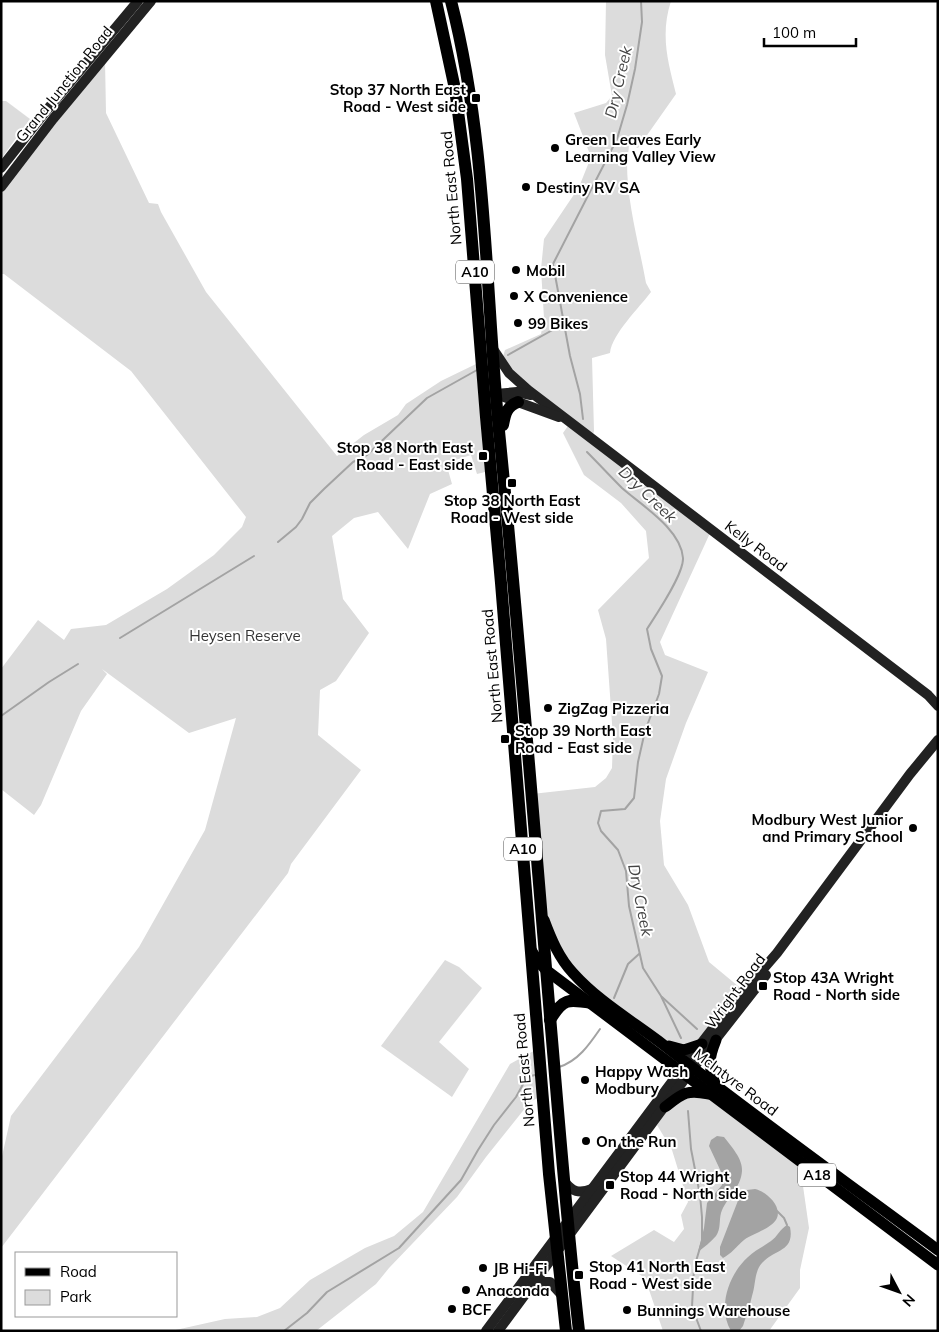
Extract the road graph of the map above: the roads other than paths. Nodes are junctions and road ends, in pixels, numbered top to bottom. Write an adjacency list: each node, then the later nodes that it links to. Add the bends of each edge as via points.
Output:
1 (138, 1): 5 (main road, Grand Junction Road)
2 (151, 1): 5 (main road, Grand Junction Road)
3 (436, 1): 8 (highway, North East Road / A10)
4 (451, 1): 9 (highway, North East Road / A10, via 468,78)
5 (121, 29): 6 (main road, Grand Junction Road); 7 (main road, Grand Junction Road)
6 (66, 103): 7 (main road); 12 (main road, Grand Junction Road)
7 (46, 111): 10 (main road, Grand Junction Road)
8 (463, 140): 9 (highway); 11 (highway, North East Road / A10)
9 (478, 152): 11 (highway); 13 (highway, North East Road / A10)
10 (1, 168)
11 (466, 168): 14 (highway, North East Road / A10)
12 (1, 188)
13 (492, 348): 15 (highway, North East Road / A10); 16 (main road, Kelly Road, via 509,373)
14 (483, 377): 15 (highway); 18 (highway, North East Road / A10)
15 (496, 394): 16 (main road, Kelly Road, via 517,392); 17 (main road, Kelly Road); 18 (highway); 20 (highway, North East Road / A10)
16 (539, 398): 19 (main road, Kelly Road)
17 (518, 402): 19 (main road, Kelly Road); 20 (highway, via 506,411)
18 (486, 417): 21 (highway, North East Road / A10)
19 (566, 420): 25 (main road, Kelly Road)
20 (499, 437): 22 (highway, North East Road / A10)
21 (499, 558): 22 (highway); 23 (highway, North East Road / A10)
22 (513, 570): 23 (highway); 24 (highway, North East Road / A10)
23 (501, 583): 27 (highway, North East Road / A10)
24 (523, 683): 27 (highway); 29 (highway, North East Road / A10)
25 (928, 695): 26 (main road, Kelly Road); 28 (main road, Kelly Road)
26 (938, 699)
27 (511, 702): 29 (highway); 33 (highway, North East Road / A10)
28 (938, 706)
29 (526, 713): 32 (highway, North East Road / A10)
30 (938, 740): 39 (main road, Wright Road, via 777,952)
31 (938, 749): 37 (main road, Wright Road)
32 (541, 914): 34 (highway, North East Road / A10); 38 (main road, McIntyre Road / A18, via 557,950 571,971 588,988)
33 (531, 950): 34 (main road, McIntyre Road / A18); 47 (highway, North East Road / A10)
34 (546, 970): 35 (main road, McIntyre Road / A18); 36 (highway, North East Road / A10)
35 (592, 1003): 36 (highway, via 564,1002); 40 (main road, McIntyre Road / A18)
36 (550, 1020): 43 (highway, North East Road / A10)
37 (716, 1040): 40 (main road, Wright Road); 41 (main road, via 709,1066)
38 (662, 1044): 39 (main road, via 684,1050); 40 (main road, McIntyre Road / A18)
39 (702, 1044): 40 (main road, Wright Road)
40 (687, 1070): 41 (main road, McIntyre Road / A18); 42 (main road, Wright Road); 44 (main road, Wright Road)
41 (714, 1090): 42 (main road, via 684,1092); 48 (main road, McIntyre Road / A18); 50 (main road, McIntyre Road / A18)
42 (665, 1107): 46 (main road, Wright Road)
43 (564, 1180): 44 (main road, via 576,1191); 45 (highway, North East Road / A10)
44 (592, 1189): 45 (main road, Wright Road)
45 (567, 1223): 46 (highway, North East Road / A10); 47 (main road, Wright Road)
46 (569, 1236): 49 (main road, Wright Road); 56 (highway, North East Road / A10)
47 (555, 1239): 49 (highway, North East Road / A10); 53 (main road, Wright Road)
48 (938, 1250)
49 (557, 1252): 51 (main road, Wright Road); 52 (highway, North East Road / A10)
50 (938, 1265)
51 (533, 1286): 52 (main road, via 550,1282); 54 (main road, Wright Road)
52 (561, 1294): 55 (highway, North East Road / A10)
53 (486, 1331)
54 (498, 1331)
55 (566, 1331)
56 (579, 1331)

